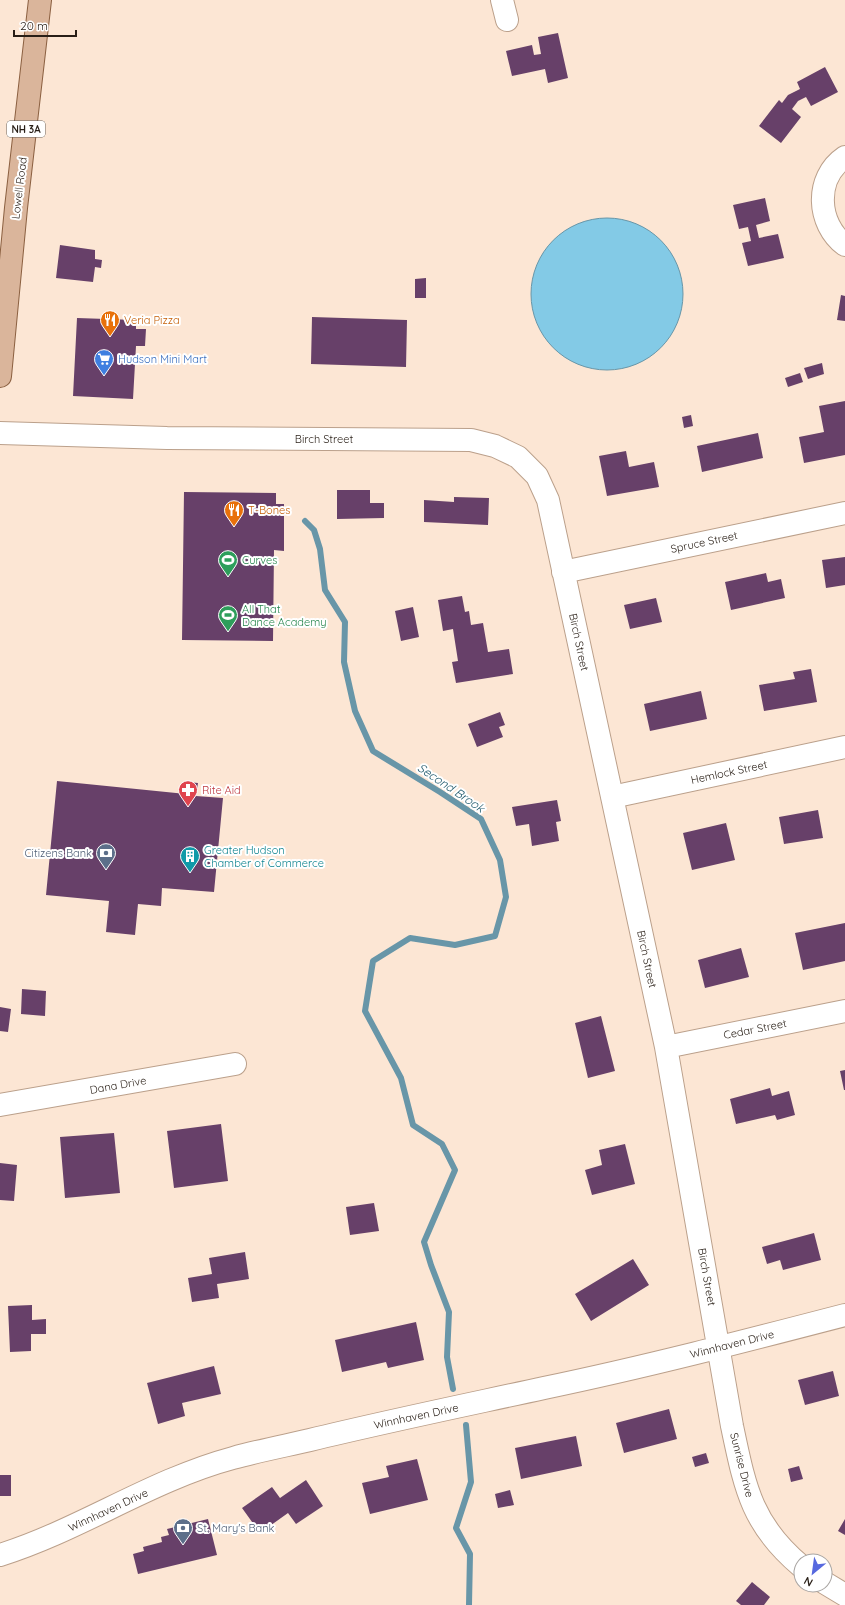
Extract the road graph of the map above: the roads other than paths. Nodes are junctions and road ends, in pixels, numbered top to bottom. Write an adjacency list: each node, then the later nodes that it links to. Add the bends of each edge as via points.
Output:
1 (40, 0): 4 (main road, Lowell Road / NH 3A)
2 (845, 157): 3 (street, via 828,178 822,199 827,222 832,232)
3 (845, 245)
4 (0, 376)
5 (0, 433): 7 (street, Birch Street, via 167,438 471,440 495,446 518,457 537,476 548,500)
6 (845, 513): 7 (street, Spruce Street)
7 (563, 572): 9 (street, Birch Street)
8 (845, 747): 9 (street, Hemlock Street)
9 (612, 796): 11 (street, Birch Street)
10 (845, 1011): 11 (street, Cedar Street)
11 (666, 1047): 15 (street, Birch Street)
12 (235, 1064): 13 (street, Dana Drive)
13 (0, 1105)
14 (845, 1315): 15 (street, Winnhaven Drive)
15 (719, 1348): 16 (street, Winnhaven Drive, via 233,1458 202,1467 74,1526); 17 (street, Sunrise Drive, via 742,1474 753,1508 772,1538)
16 (0, 1555)
17 (793, 1559)
18 (833, 1588): 19 (street)
19 (845, 1595)

